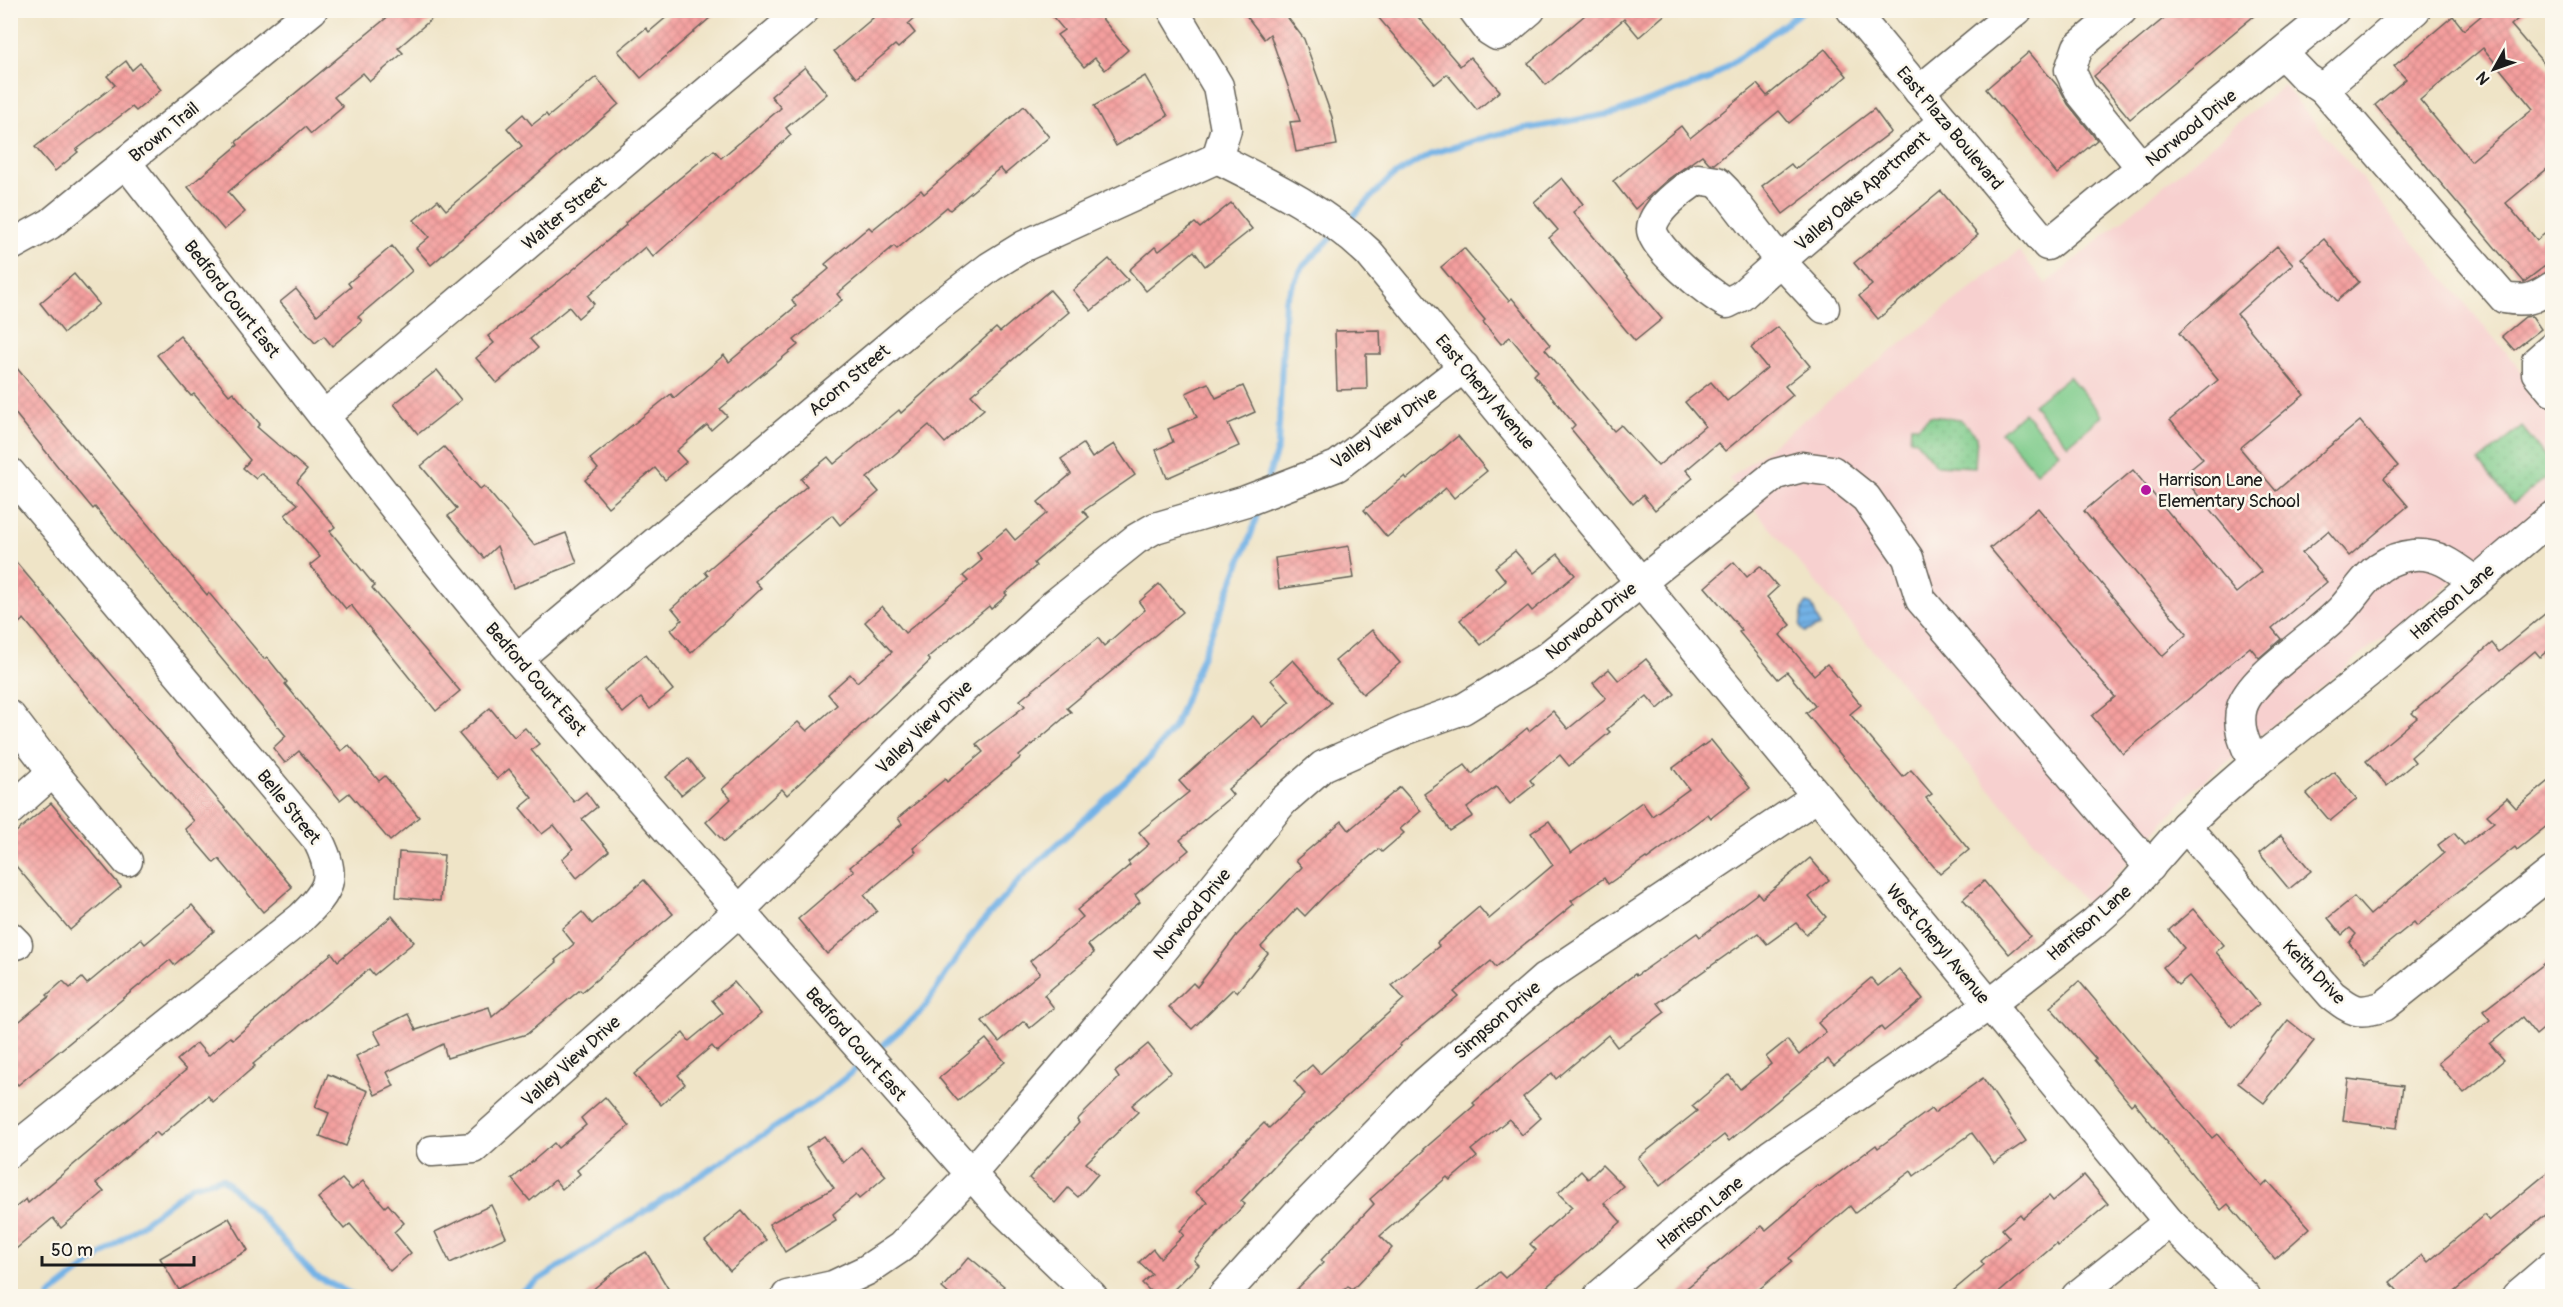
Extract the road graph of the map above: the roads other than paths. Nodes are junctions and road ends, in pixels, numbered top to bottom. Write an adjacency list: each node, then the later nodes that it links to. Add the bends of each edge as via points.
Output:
1 (312, 10): 16 (street, Brown Trail)
2 (804, 10): 25 (street, Walter Street)
3 (1173, 10): 15 (street, via 1218,86 1226,129)
4 (1474, 10): 5 (street, via 1497,35)
5 (1530, 10)
6 (1852, 10): 13 (street, East Plaza Boulevard)
7 (2017, 10): 13 (street)
8 (2122, 10): 17 (street, via 2078,47 2070,70 2081,93)
9 (2334, 10): 11 (street, Norwood Drive)
10 (2415, 10): 12 (street)
11 (2282, 53): 12 (street, via 2306,78); 17 (street, Norwood Drive)
12 (2323, 88): 20 (street, via 2504,298 2535,299)
13 (1919, 91): 14 (street, East Plaza Boulevard)
14 (1944, 121): 18 (street, East Plaza Boulevard); 21 (street, Valley Oaks Apartment, via 1780,261)
15 (1217, 158): 23 (street, East Cheryl Avenue, via 1332,222 1369,253); 30 (street, Acorn Street, via 1024,246 990,267 918,322)
16 (126, 163): 19 (street, Brown Trail, via 50,224); 25 (street, Bedford Court East)
17 (2142, 168): 18 (street, Norwood Drive)
18 (2048, 245)
19 (10, 246)
20 (2553, 287)
21 (1824, 308)
22 (2553, 348): 24 (street, via 2537,361 2537,373)
23 (1464, 367): 28 (street, East Cheryl Avenue); 40 (street, Valley View Drive, via 1337,466 1246,501 1155,528 1136,539 1054,604 939,711)
24 (2553, 391)
25 (324, 416): 30 (street, Bedford Court East)
26 (10, 473): 43 (street, Belle Street, via 318,840 330,875 320,900 301,918)
27 (2553, 518): 29 (street, Harrison Lane)
28 (1642, 581): 34 (street, West Cheryl Avenue); 38 (street, Norwood Drive, via 1776,474 1802,467 1832,471 1866,498 1908,558 1921,600); 44 (street, Norwood Drive, via 1537,664 1463,709 1323,766 1283,801 1145,972)
29 (2475, 582): 32 (street, Harrison Lane); 32 (street, via 2430,555 2394,559 2378,568 2343,609 2253,688 2242,706 2240,722 2243,741)
30 (517, 659): 40 (street, Bedford Court East)
31 (10, 716): 33 (street)
32 (2254, 764): 36 (street, Harrison Lane)
33 (53, 772): 35 (street); 37 (street)
34 (1816, 797): 41 (street, West Cheryl Avenue); 49 (street, Simpson Drive, via 1544,979 1425,1083 1296,1214)
35 (10, 810)
36 (2185, 826): 38 (street, Harrison Lane); 39 (street, Keith Drive, via 2332,995 2353,1010 2366,1012 2384,1006)
37 (128, 861)
38 (2150, 867): 41 (street, Harrison Lane, via 2095,922)
39 (2553, 872)
40 (739, 911): 42 (street, Valley View Drive, via 474,1148); 44 (street, Bedford Court East)
41 (1989, 1005): 45 (street, West Cheryl Avenue); 50 (street, Harrison Lane, via 1772,1154)
42 (432, 1151)
43 (10, 1152)
44 (970, 1174): 47 (street, Norwood Drive, via 893,1253 833,1286); 48 (street, Bedford Court East)
45 (2169, 1222): 51 (street); 52 (street, West Cheryl Avenue)
46 (2553, 1266): 53 (street)
47 (787, 1296)
48 (1092, 1296)
49 (1223, 1296)
50 (1599, 1296)
51 (2077, 1296)
52 (2245, 1296)
53 (2517, 1296)

